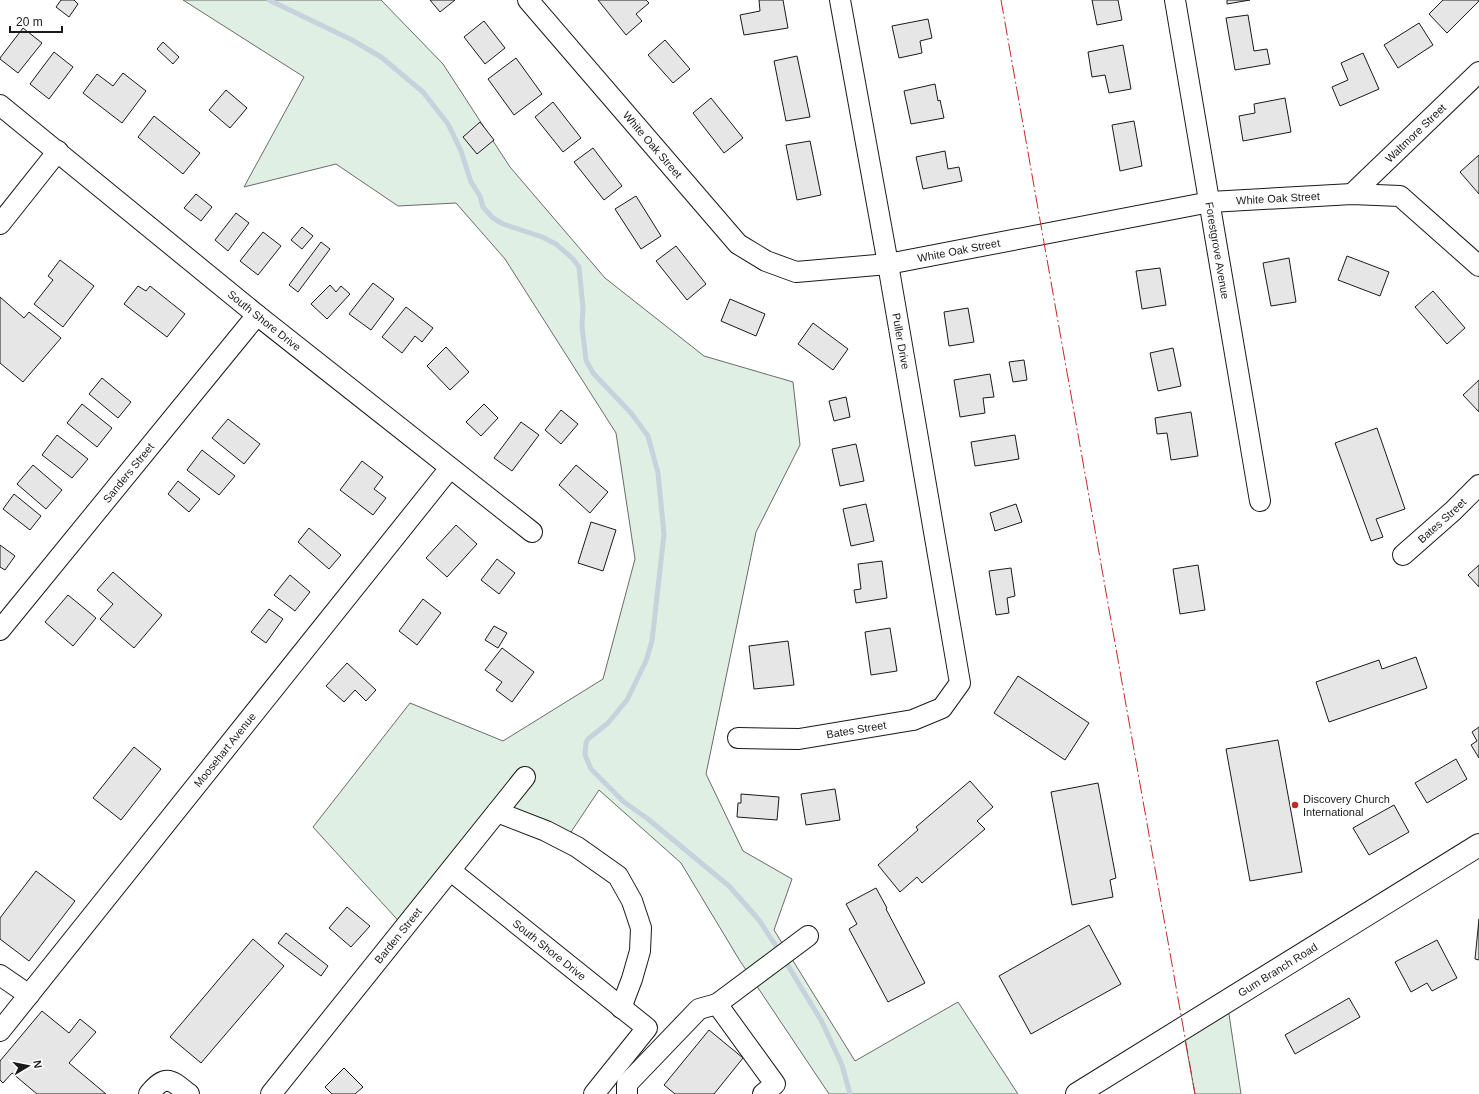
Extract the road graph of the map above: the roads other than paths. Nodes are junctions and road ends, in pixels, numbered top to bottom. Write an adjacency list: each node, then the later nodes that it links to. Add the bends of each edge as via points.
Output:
1 (528, 0): 10 (street, White Oak Street, via 738,244 766,261 796,272)
2 (840, 0): 10 (street, Puller Drive)
3 (1175, 0): 8 (street, Forestgrove Avenue)
4 (1479, 72): 7 (street, Waltmore Street)
5 (0, 105): 6 (street, South Shore Drive)
6 (58, 151): 9 (street); 12 (street, South Shore Drive)
7 (1352, 194): 8 (street, White Oak Street); 11 (street, White Oak Street, via 1400,196)
8 (1210, 202): 10 (street, White Oak Street); 15 (street, Forestgrove Avenue)
9 (0, 224)
10 (888, 264): 19 (street, Puller Drive)
11 (1479, 266)
12 (257, 315): 13 (street, South Shore Drive); 18 (street, Sanders Street)
13 (450, 468): 16 (street, South Shore Drive); 27 (street, Moosehart Avenue)
14 (1479, 485): 17 (street, Bates Street)
15 (1260, 501)
16 (532, 532)
17 (1403, 555)
18 (0, 630)
19 (960, 683): 20 (street, Bates Street, via 942,708 913,720 799,740)
20 (738, 738)
21 (525, 777): 22 (street, Barden Street)
22 (497, 812): 24 (street, Barden Street); 29 (street, via 565,840 618,876 632,900 641,928 640,951)
23 (1479, 845): 37 (main road, Gum Branch Road)
24 (451, 871): 29 (street, South Shore Drive); 34 (street, Barden Street)
25 (808, 936): 28 (street)
26 (0, 976): 27 (street)
27 (29, 995): 30 (street, Moosehart Avenue)
28 (717, 1004): 31 (street); 36 (street, via 699,1009 627,1084)
29 (621, 1008): 35 (street, South Shore Drive, via 647,1028)
30 (0, 1031)
31 (773, 1091)
32 (149, 1094): 33 (street, via 162,1081 169,1080)
33 (189, 1094)
34 (271, 1094)
35 (594, 1094)
36 (627, 1094)
37 (1077, 1094)

